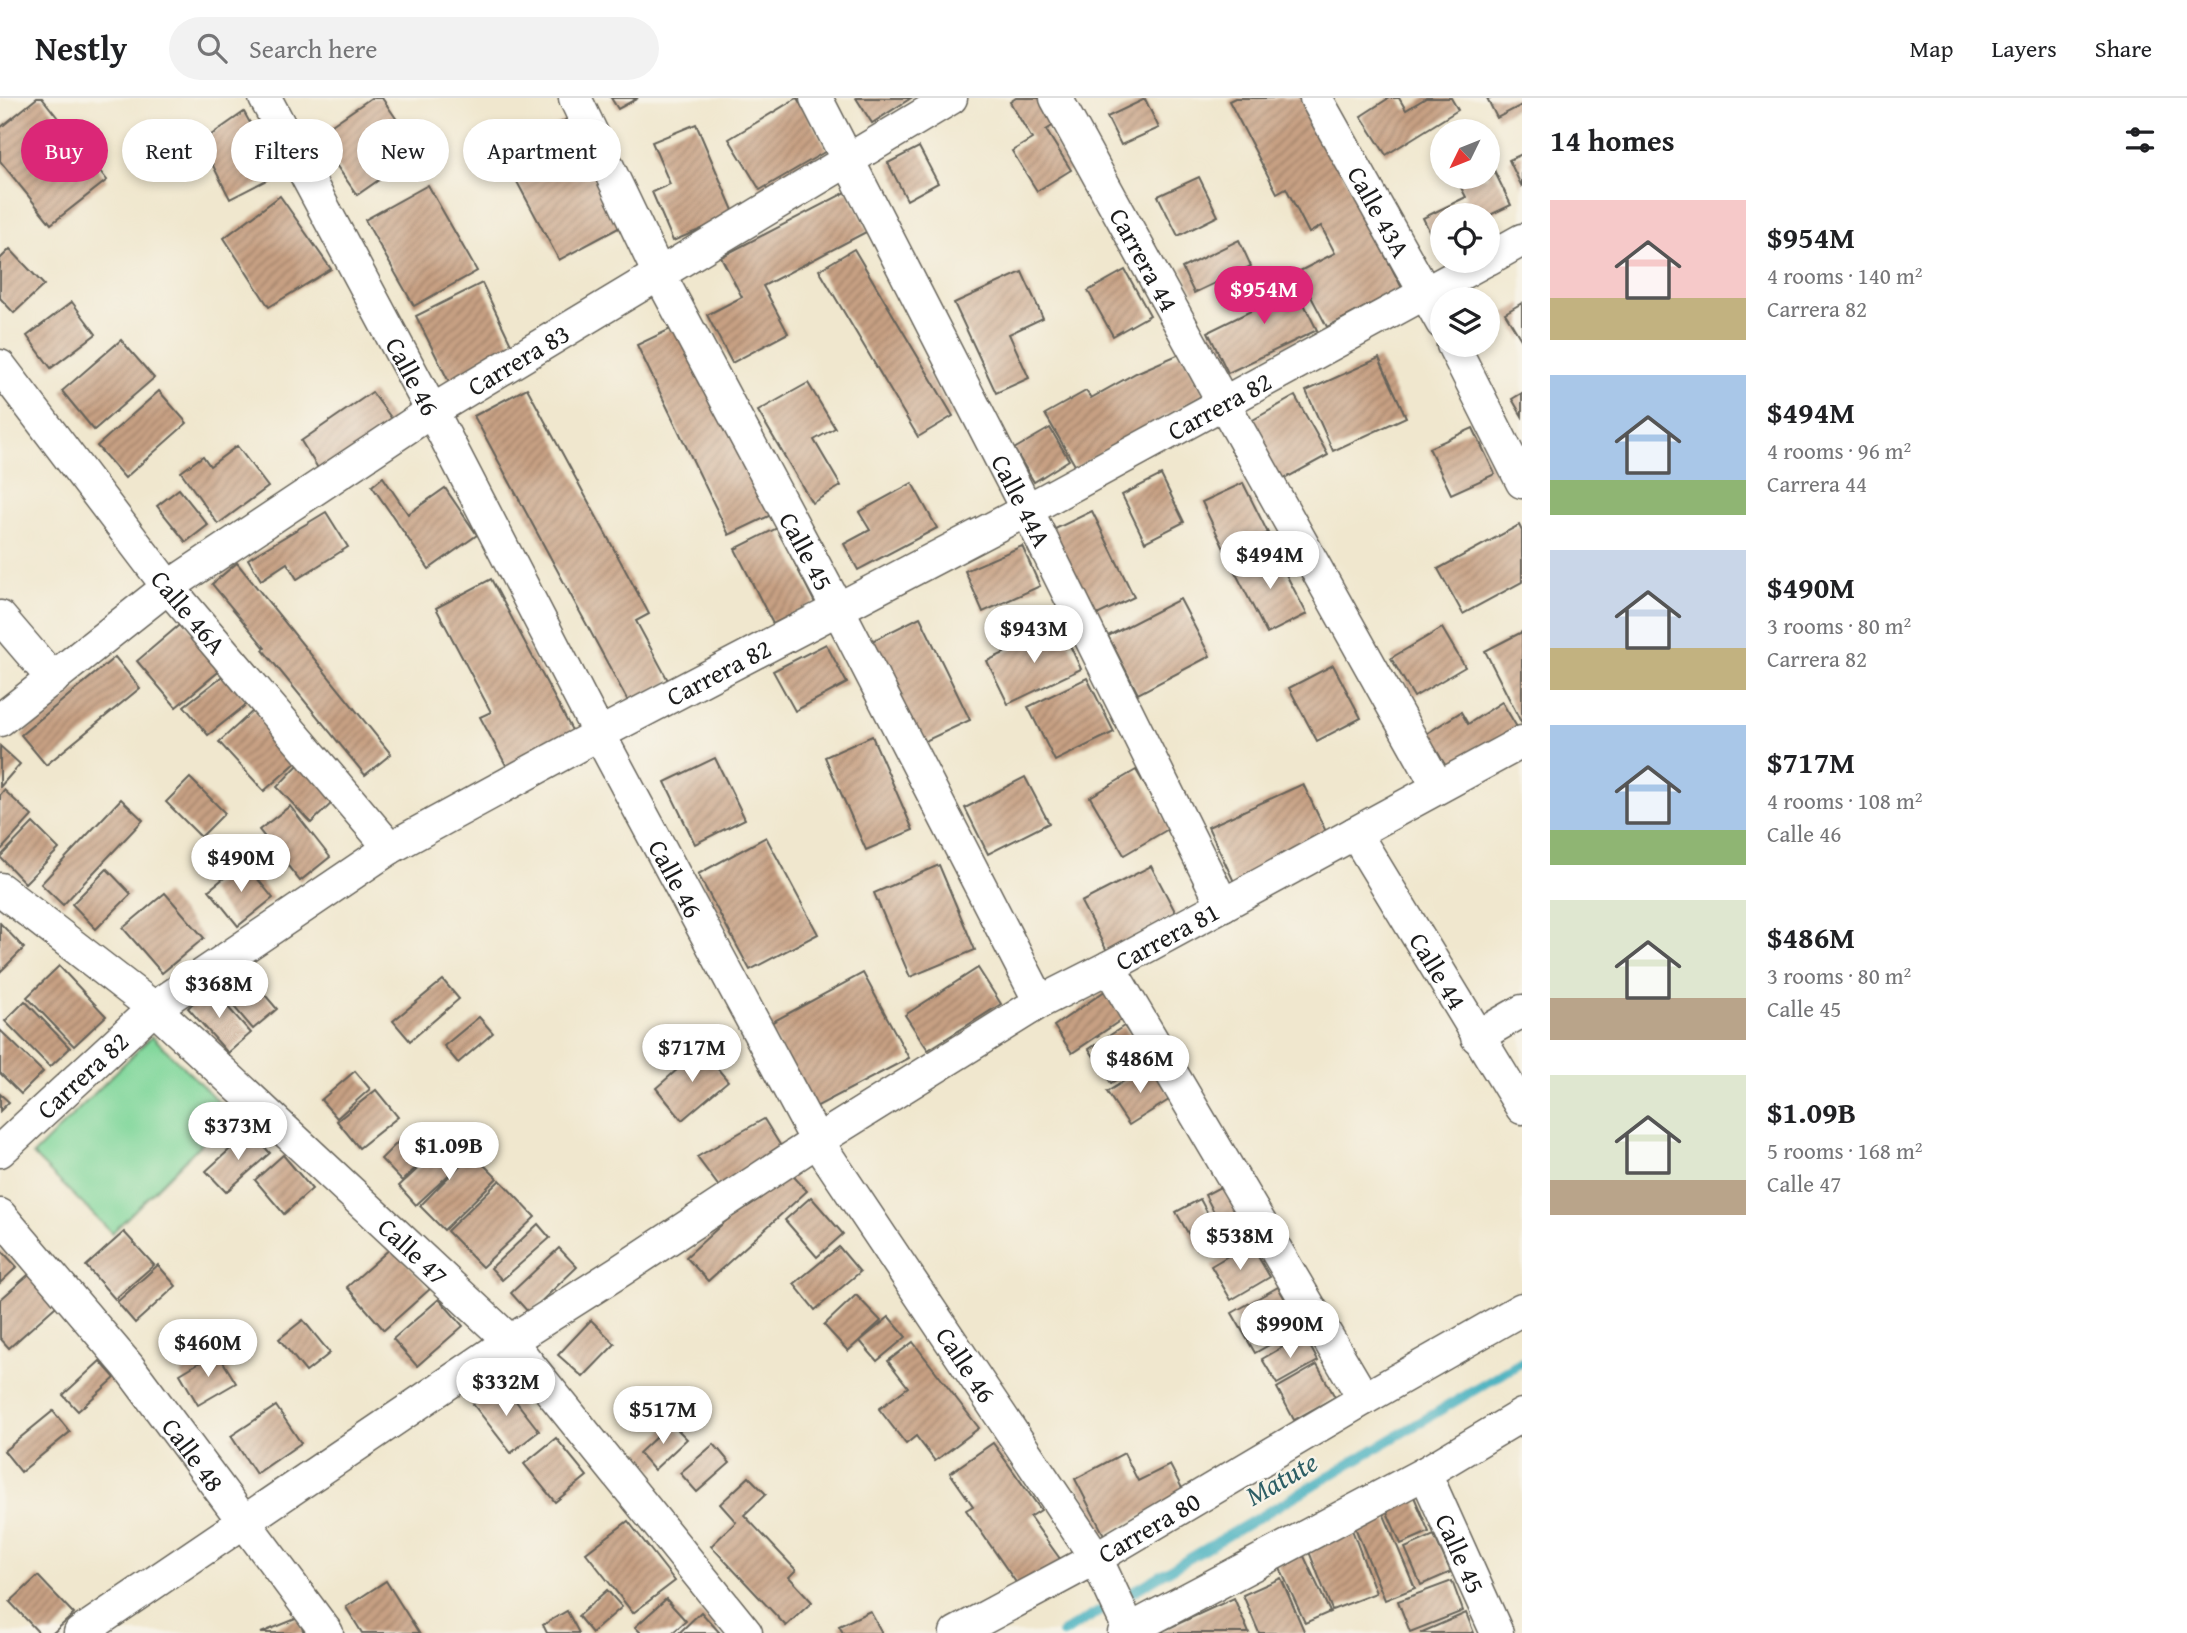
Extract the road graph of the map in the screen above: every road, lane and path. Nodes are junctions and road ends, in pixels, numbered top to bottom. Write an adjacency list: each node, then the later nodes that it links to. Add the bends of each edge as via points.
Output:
1 (265, 98): 17 (street, Calle 46)
2 (575, 98): 11 (street, Calle 45)
3 (816, 98): 7 (street, Calle 44A)
4 (951, 98): 7 (street, Carrera 83)
5 (1056, 98): 16 (street, Carrera 44)
6 (1316, 98): 12 (street, Calle 43A)
7 (849, 159): 11 (street, Carrera 83); 19 (street, Calle 44A)
8 (1522, 240): 9 (street, Carrera 82)
9 (1500, 252)
10 (1462, 273): 12 (street, Carrera 82)
11 (659, 274): 17 (street, Carrera 83); 21 (street, Calle 45)
12 (1426, 292): 13 (street, Calle 43A); 16 (street, Carrera 82)
13 (1430, 300)
14 (1459, 357): 18 (street)
15 (0, 366): 20 (street, Calle 46A)
16 (1223, 402): 19 (street, Carrera 82); 27 (street, Carrera 44)
17 (432, 411): 20 (street, Carrera 83); 25 (street, Calle 46)
18 (1522, 482)
19 (1027, 510): 21 (street, Carrera 82); 31 (street, Calle 44A)
20 (168, 586): 23 (street, Carrera 83); 29 (street, Calle 46A)
21 (838, 609): 25 (street, Carrera 82); 33 (street, Calle 45)
22 (0, 617): 23 (street)
23 (53, 679): 24 (street, Carrera 83)
24 (0, 720)
25 (599, 734): 29 (street, Carrera 82); 38 (street, Calle 46)
26 (1522, 741): 27 (street, Carrera 81)
27 (1438, 787): 28 (street, Carrera 81)
28 (1355, 833): 31 (street, Carrera 81); 36 (street, Calle 44)
29 (390, 848): 34 (street, Carrera 82)
30 (0, 889): 34 (street, Calle 47)
31 (1223, 905): 32 (street, Carrera 81)
32 (1109, 967): 33 (street, Carrera 81); 43 (street)
33 (1040, 1002): 38 (street, Carrera 81)
34 (154, 1008): 39 (street, Carrera 82); 42 (street, Calle 47)
35 (1522, 1011): 36 (street)
36 (1477, 1037): 37 (street, Calle 44)
37 (1522, 1108)
38 (817, 1141): 42 (street, Carrera 81); 47 (street, Calle 46)
39 (0, 1151)
40 (0, 1215): 46 (street, Calle 48, via 128,1366)
41 (1522, 1309): 43 (street, Carrera 80)
42 (510, 1341): 46 (street, Carrera 81); 51 (street, Calle 47)
43 (1364, 1399): 47 (street, Carrera 80)
44 (1522, 1415): 45 (street)
45 (1425, 1473): 48 (street); 53 (street, Calle 45)
46 (244, 1522): 49 (street, Carrera 81); 50 (street, Calle 48)
47 (1101, 1569): 48 (street, Calle 46); 52 (street, Carrera 80)
48 (1128, 1629)
49 (80, 1633)
50 (327, 1633)
51 (747, 1633)
52 (956, 1633)
53 (1497, 1633)

